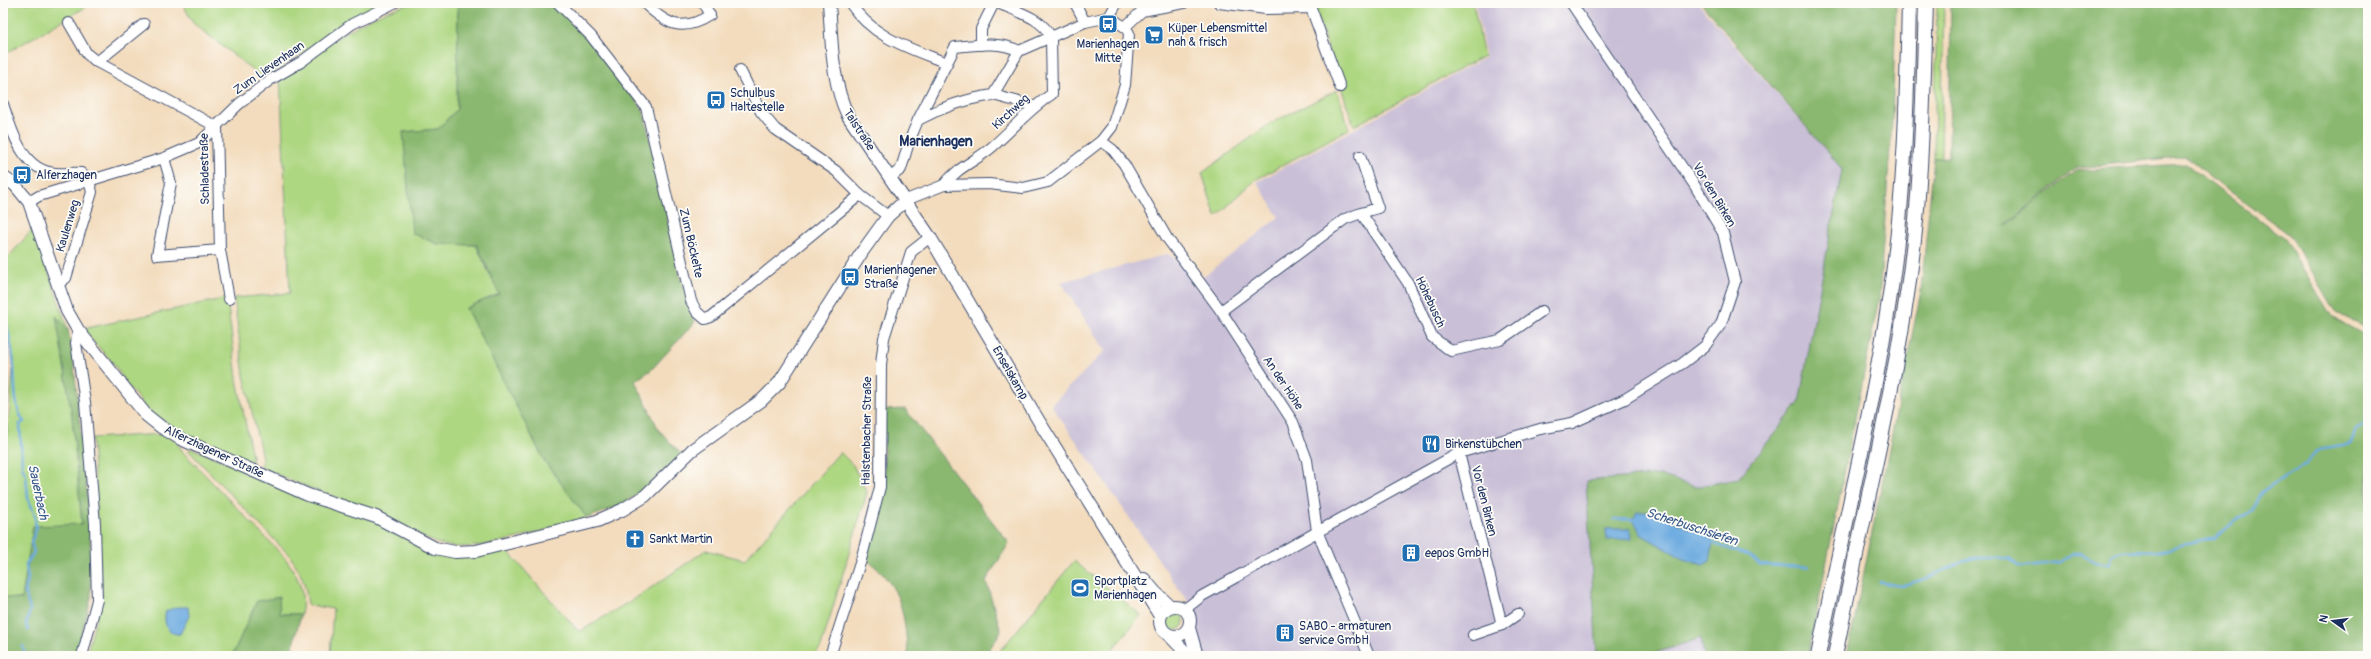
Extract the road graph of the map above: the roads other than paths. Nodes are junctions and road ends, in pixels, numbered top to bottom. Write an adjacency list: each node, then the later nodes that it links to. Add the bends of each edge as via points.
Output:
1 (394, 3): 32 (street, Zum Lievenhaan, via 352,24 301,62 270,80 239,104)
2 (558, 3): 40 (street, Zum Böckelte, via 591,36 646,107 691,301 700,317 711,317)
3 (644, 3): 4 (street, via 656,15 677,26 696,24 710,15)
4 (703, 3)
5 (829, 3): 37 (main road, Talstraße, via 839,96 848,116)
6 (850, 3): 25 (street, via 864,22 895,43)
7 (994, 3): 22 (street, via 981,29)
8 (998, 3): 21 (street, via 1044,25)
9 (1075, 3): 17 (street)
10 (1117, 3): 16 (street)
11 (1184, 3): 20 (street, via 1142,11)
12 (1224, 3): 27 (street, via 1266,9 1311,8)
13 (1571, 3): 52 (street, Vor den Birken, via 1695,186 1723,233 1735,282 1721,324 1705,346 1667,374 1625,399 1572,423 1540,429)
14 (1909, 3): 68 (highway, via 1906,136 1891,286 1874,392)
15 (1926, 3): 69 (highway, via 1922,151 1908,287 1890,391)
16 (1109, 17): 17 (street); 20 (street)
17 (1085, 22): 21 (street)
18 (69, 23): 24 (street, Schladestraße, via 87,54)
19 (144, 24): 24 (street)
20 (1125, 27): 33 (street, via 1129,34 1125,85 1112,127)
21 (1051, 38): 23 (street); 30 (street, Kirchweg, via 1052,94)
22 (981, 45): 23 (street, via 1009,46); 25 (street, via 955,47)
23 (1019, 51): 28 (street)
24 (97, 62): 32 (street, Schladestraße)
25 (947, 63): 31 (street)
26 (740, 70): 40 (street, via 761,112 774,129 836,171)
27 (1340, 87)
28 (993, 95): 30 (street); 31 (street, via 971,98 938,109)
29 (3, 104): 38 (street, via 17,142 27,158 38,168 56,173 81,173)
30 (1034, 106): 39 (street, Kirchweg, via 992,148 950,176)
31 (918, 120): 37 (street, via 901,169)
32 (217, 127): 35 (street, Zum Lievenhaan, via 199,144); 46 (street, Schladestraße)
33 (1101, 141): 39 (street, via 1048,182 1037,186 1023,188 989,184); 49 (street, An der Höhe, via 1113,150 1124,164 1166,238)
34 (1360, 156): 43 (street, via 1378,208)
35 (164, 158): 38 (street, Zum Lievenhaan); 46 (street, via 171,182 158,255)
36 (3, 176): 42 (main road, Alferzhagener Straße, via 15,185)
37 (891, 177): 41 (main road, Talstraße)
38 (89, 180): 42 (street, Zum Lievenhaan, via 39,196); 47 (street, Kaulenweg, via 92,192 66,278)
39 (944, 185): 41 (street)
40 (860, 195): 44 (street)
41 (906, 200): 44 (main road); 45 (main road, Enselskamp)
42 (29, 202): 47 (main road, Alferzhagener Straße)
43 (1361, 213): 49 (street, via 1345,219); 50 (street, Höhebusch, via 1408,283 1432,337 1451,351 1500,340)
44 (888, 216): 51 (main road, Alferzhagener Straße, via 846,275 779,384 762,400 692,450 645,496 597,521 476,551 455,552 435,548 376,518 308,495 181,439 146,415)
45 (930, 237): 54 (main road, Enselskamp, via 1040,424); 64 (street, Halstenbacher Straße, via 911,252 884,338 881,365 880,487 861,560)
46 (220, 250): 48 (street, Schladestraße)
47 (58, 284): 51 (main road, Alferzhagener Straße, via 67,310)
48 (229, 299)
49 (1221, 311): 53 (street, An der Höhe, via 1293,422 1307,460)
50 (1542, 311)
51 (78, 330): 63 (street, via 76,343 84,395 95,524 96,600)
52 (1458, 453): 53 (street, Vor den Birken); 59 (street, Vor den Birken)
53 (1317, 531): 56 (street, via 1202,596); 67 (street, An der Höhe)
54 (1116, 544): 55 (main road, Enselskamp, via 1154,592); 58 (main road, Enselskamp)
55 (1170, 606): 56 (main road, Enselskamp); 58 (main road)
56 (1185, 609): 60 (main road, via 1190,621)
57 (1518, 614): 59 (street)
58 (1160, 616): 62 (main road, Enselskamp, via 1161,627)
59 (1502, 625): 61 (street)
60 (1189, 628): 62 (main road, via 1181,635); 66 (main road)
61 (1473, 635)
62 (1170, 636): 65 (main road, Enselskamp)
63 (82, 656)
64 (830, 656)
65 (1189, 656)
66 (1197, 656)
67 (1369, 656)
68 (1818, 656)
69 (1835, 656)

